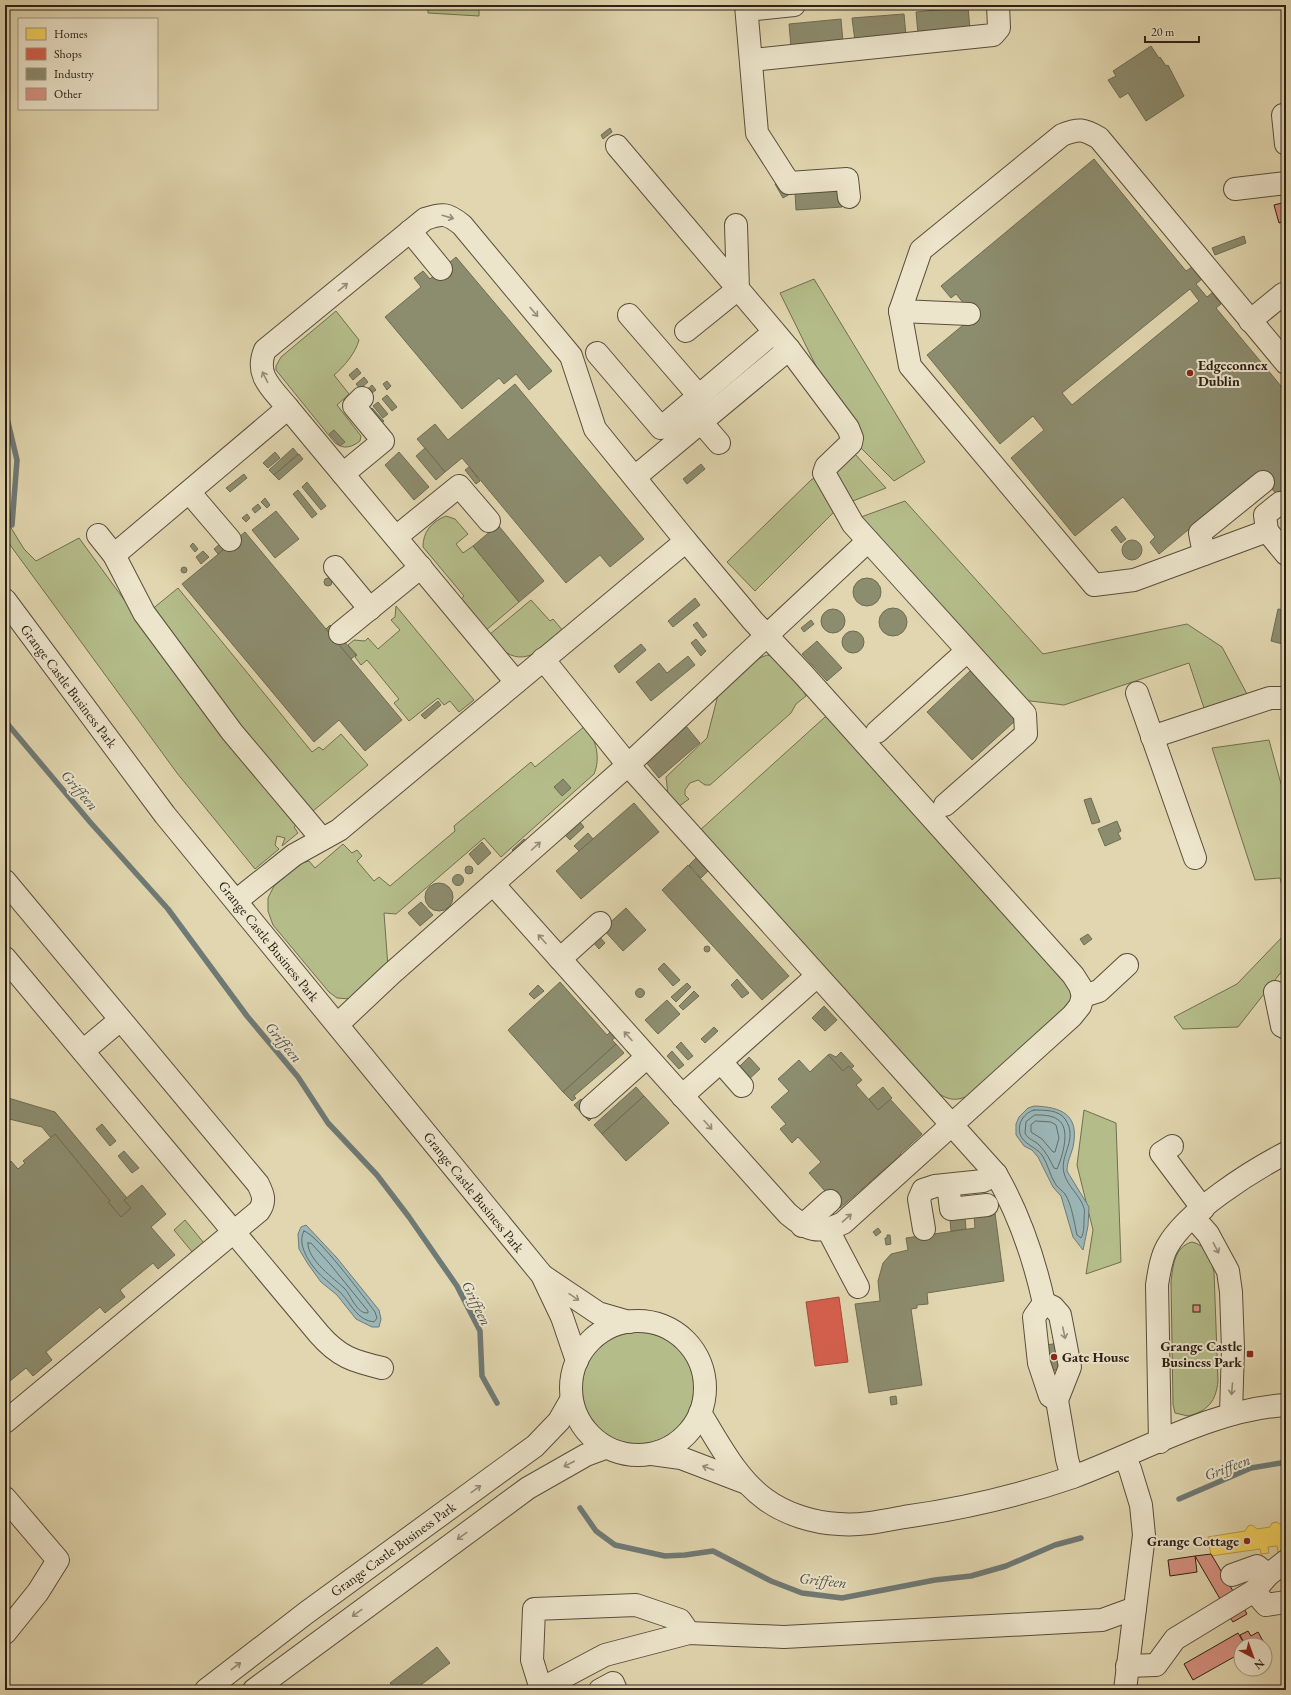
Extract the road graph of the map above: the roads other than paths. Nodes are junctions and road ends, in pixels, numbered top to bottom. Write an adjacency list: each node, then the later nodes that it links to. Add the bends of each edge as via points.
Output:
1 (794, 5): 3 (street)
2 (998, 5): 4 (street, via 1000,23 993,36)
3 (746, 8): 4 (street)
4 (752, 60): 10 (street, via 757,133 789,183 847,179)
5 (1283, 115): 6 (street)
6 (1286, 144)
7 (617, 146): 14 (street)
8 (1286, 183): 9 (street)
9 (1235, 189)
10 (849, 197)
11 (736, 226): 14 (street)
12 (410, 231): 13 (street); 27 (street, one-way to 12, via 264,379 260,368 265,350); 31 (street, one-way to 31, via 425,219 439,214 451,216 462,225 571,356 595,429)
13 (441, 269)
14 (738, 289): 20 (street); 21 (street)
15 (1283, 294): 19 (street)
16 (900, 311): 17 (street); 19 (street, via 922,250 1062,135 1075,130 1088,131 1099,138); 42 (street, via 910,366 1094,585 1134,580)
17 (969, 314)
18 (629, 315): 25 (street)
19 (1250, 320): 24 (street)
20 (686, 331)
21 (774, 332): 22 (street); 25 (street)
22 (789, 349): 28 (street); 41 (street, via 851,433 852,443 826,467 824,473 853,524)
23 (597, 352): 25 (street, via 661,428)
24 (1286, 363)
25 (699, 396)
26 (362, 398): 30 (street, via 354,406 383,441)
27 (288, 408): 30 (street); 33 (street)
28 (701, 422): 29 (street); 31 (street)
29 (719, 443)
30 (343, 474): 38 (street)
31 (634, 477): 40 (street)
32 (1263, 482): 42 (street, via 1200,533)
33 (190, 492): 39 (street); 44 (street)
34 (1280, 503): 36 (street, via 1265,515)
35 (489, 521): 38 (street, via 459,486)
36 (1267, 531): 42 (street); 43 (street)
37 (98, 535): 44 (street)
38 (396, 538): 46 (street)
39 (230, 540)
40 (686, 540): 50 (street); 52 (street)
41 (868, 541): 50 (street); 51 (street)
42 (1204, 554)
43 (1286, 554)
44 (114, 555): 60 (street, via 144,613 232,732)
45 (335, 567): 48 (street)
46 (421, 567): 48 (street); 53 (street)
47 (5, 600): 64 (street, Grange Castle Business Park, via 165,815)
48 (370, 609): 49 (street)
49 (340, 633)
50 (767, 635): 58 (street); 71 (street, via 1073,976)
51 (967, 651): 56 (street); 59 (street, via 1024,714 1026,734)
52 (543, 659): 53 (street); 58 (street)
53 (516, 682): 60 (street, via 339,830)
54 (1137, 693): 57 (street)
55 (1286, 698): 57 (street, via 1270,698)
56 (877, 732)
57 (1152, 737): 61 (street)
58 (628, 765): 63 (street, one-way to 58); 69 (street)
59 (945, 805)
60 (322, 839): 64 (street, via 294,855)
61 (1195, 858)
62 (5, 881): 72 (street)
63 (493, 884): 67 (street, one-way to 63); 73 (street)
64 (236, 901): 73 (street, Grange Castle Business Park)
65 (600, 923): 67 (street)
66 (5, 958): 75 (street)
67 (560, 959): 76 (street, one-way to 67)
68 (1127, 966): 71 (street, via 1099,991)
69 (817, 976): 77 (street); 81 (street)
70 (1275, 992): 74 (street, via 1282,1026)
71 (1083, 996): 81 (street, via 1080,1006 1072,1016)
72 (120, 1020): 75 (street); 92 (street, via 258,1184 263,1202 259,1211)
73 (338, 1024): 93 (street, Grange Castle Business Park)
74 (1286, 1028)
75 (83, 1051): 92 (street)
76 (647, 1057): 79 (street); 80 (street)
77 (721, 1062): 78 (street); 79 (street)
78 (742, 1086)
79 (682, 1096): 89 (street, one-way to 89, via 788,1214)
80 (591, 1108)
81 (951, 1124): 84 (street); 90 (street, one-way to 81, via 843,1223)
82 (1172, 1146): 88 (street, via 1161,1153)
83 (1286, 1153): 88 (street, via 1258,1169)
84 (996, 1174): 85 (street, via 983,1181); 95 (street, via 1030,1249)
85 (948, 1185): 87 (street, via 951,1209); 91 (street, via 930,1187 920,1194)
86 (830, 1201): 89 (street)
87 (987, 1204)
88 (1198, 1213): 103 (street, one-way to 103, via 1228,1271 1233,1342); 105 (street, via 1171,1241 1159,1271)
89 (802, 1226): 90 (street, via 811,1229)
90 (827, 1228): 94 (street)
91 (924, 1229)
92 (235, 1232): 98 (street, via 329,1346 348,1358); 104 (street)
93 (542, 1275): 96 (street, Grange Castle Business Park, one-way to 96, via 598,1313); 97 (street, Grange Castle Business Park, via 562,1317)
94 (858, 1287)
95 (1044, 1303): 100 (street, via 1034,1317 1039,1363 1050,1396); 100 (street, one-way to 100, via 1053,1307 1060,1315 1070,1367)
96 (629, 1322): 97 (street, via 610,1327 593,1338); 102 (street, via 649,1322 668,1328 684,1340 696,1356 703,1374 705,1394)
97 (577, 1361): 99 (street, via 572,1377)
98 (382, 1368)
99 (571, 1400): 106 (street, via 586,1432); 121 (street, Grange Castle Business Park, one-way to 99, via 306,1613 535,1446 559,1421)
100 (1057, 1400): 109 (street)
101 (1277, 1406): 103 (street)
102 (700, 1413): 107 (street, via 688,1432 672,1446); 110 (street)
103 (1231, 1413): 105 (street)
104 (5, 1422)
105 (1160, 1442): 108 (street)
106 (605, 1448): 107 (street, via 629,1455); 122 (street, one-way to 122, via 586,1455 528,1488)
107 (651, 1454): 110 (street, one-way to 107, via 681,1458)
108 (1124, 1457): 109 (street); 116 (street, via 1137,1492 1143,1519 1144,1535)
109 (1072, 1477): 110 (street, via 1002,1498 937,1512 874,1522 839,1524 812,1520 784,1510 766,1500)
110 (744, 1482)
111 (5, 1498): 118 (street, via 58,1560 38,1592)
112 (1286, 1561): 114 (street)
113 (1232, 1574): 114 (street, via 1257,1566)
114 (1261, 1583): 115 (street, via 1266,1606); 119 (street, via 1175,1638 1156,1665)
115 (1286, 1602)
116 (1136, 1608): 117 (street, via 1102,1620 1029,1624 784,1636); 119 (street)
117 (689, 1632): 120 (street, via 605,1655); 120 (street, via 680,1620 636,1605 534,1609 532,1660)
118 (5, 1633)
119 (1127, 1666): 125 (street)
120 (540, 1689)
121 (206, 1690)
122 (254, 1690)
123 (600, 1690): 124 (street, via 613,1682)
124 (616, 1690)
125 (1125, 1690)

